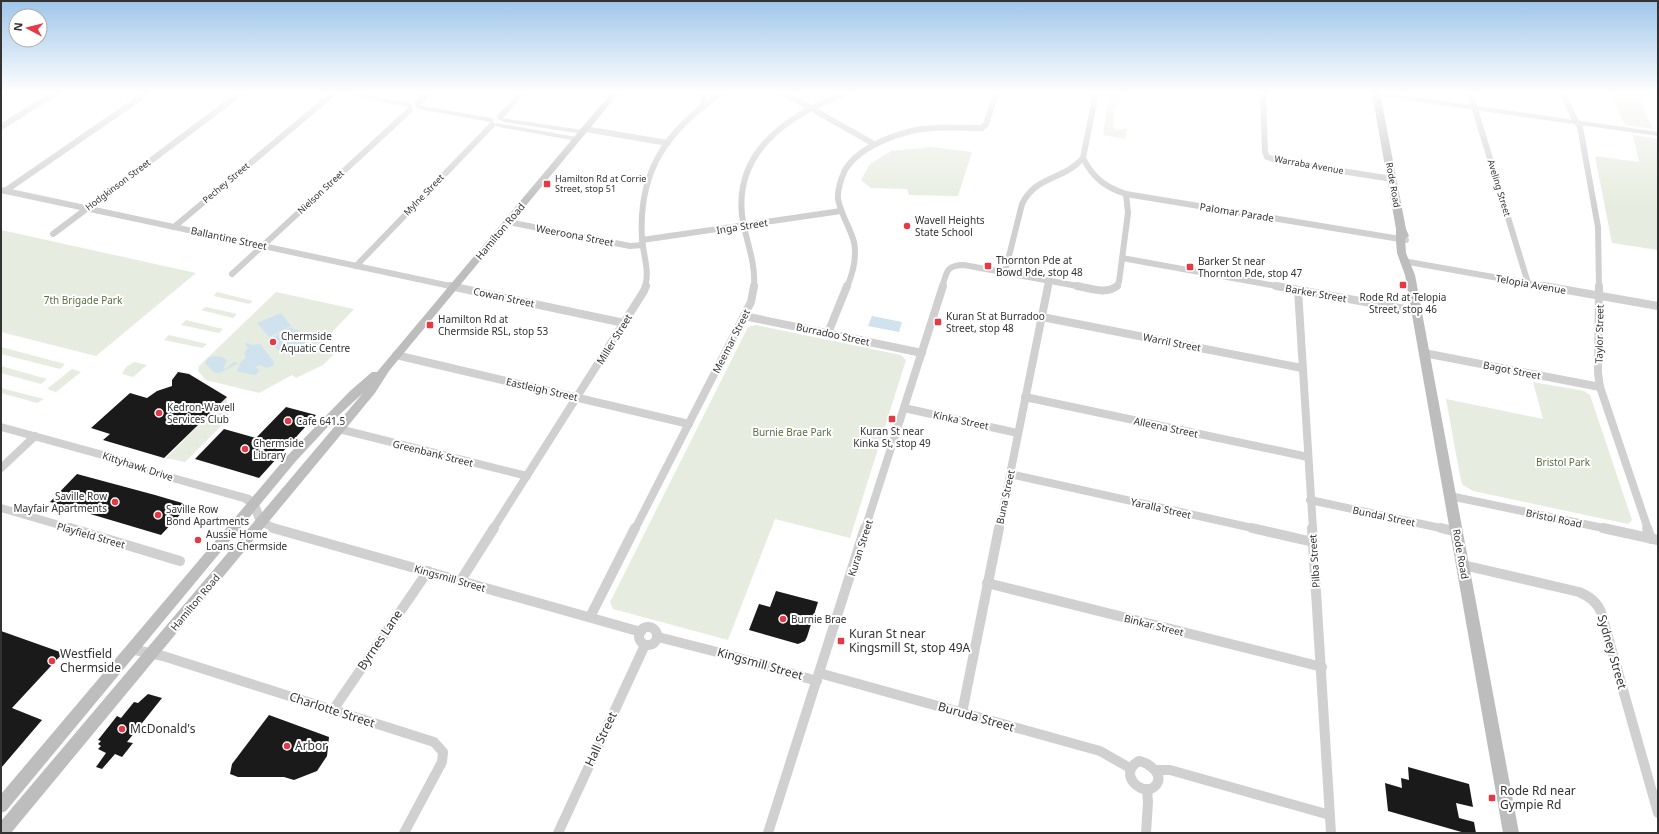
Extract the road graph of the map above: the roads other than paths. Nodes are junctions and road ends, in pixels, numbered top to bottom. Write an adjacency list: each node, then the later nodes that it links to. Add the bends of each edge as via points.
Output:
1 (90, 132): 23 (street)
2 (189, 132): 25 (street, Hodgkinson Street)
3 (288, 132): 29 (street, Pechey Street)
4 (384, 132): 33 (street, Nielson Street)
5 (486, 132): 36 (street, Mylne Street)
6 (574, 132): 17 (street)
7 (677, 132): 19 (street, Miller Street)
8 (776, 132): 28 (street, Meemar Street, via 761,146 747,168 740,202)
9 (853, 132): 20 (street)
10 (913, 132): 20 (street)
11 (1088, 132): 21 (street)
12 (1264, 132): 22 (street, Warraba Avenue, via 1264,152 1269,158)
13 (1382, 132): 22 (main road, Rode Road)
14 (1482, 132): 40 (street, Aveling Street)
15 (1581, 132): 43 (street, Taylor Street, via 1598,227)
16 (1644, 132): 18 (street)
17 (582, 133): 19 (street); 27 (main road, Hamilton Road)
18 (1658, 134)
19 (668, 143): 32 (street, Miller Street, via 655,161 644,193)
20 (874, 144): 26 (street, via 856,156 846,167 839,187)
21 (1083, 158): 24 (street, Palomar Parade, via 1089,171 1097,179 1108,187); 37 (street, via 1069,171 1037,184 1026,193)
22 (1392, 179): 31 (main road, Rode Road)
23 (3, 190): 25 (street, Ballantine Street)
24 (1126, 194): 31 (street, Palomar Parade); 34 (street, via 1128,213)
25 (88, 208): 29 (street, Ballantine Street); 30 (street, Hodgkinson Street)
26 (841, 211): 28 (street, Inga Street); 49 (street, via 854,243 854,270)
27 (508, 222): 32 (street, Weeroona Street, via 630,246); 41 (main road, Hamilton Road)
28 (744, 225): 32 (street, Inga Street); 46 (street, Meemar Street, via 756,273 753,296)
29 (174, 227): 33 (street, Ballantine Street)
30 (53, 234)
31 (1403, 240): 35 (main road, Rode Road)
32 (643, 243): 48 (street, Miller Street, via 647,282)
33 (263, 245): 36 (street, Ballantine Street); 38 (street, Nielson Street)
34 (1122, 258): 39 (street, via 1119,284 1112,289 1100,290); 42 (street, Barker Street)
35 (1407, 262): 40 (street, Telopia Avenue); 45 (main road, Rode Road)
36 (356, 266): 41 (street, Ballantine Street)
37 (1005, 272): 39 (street); 50 (street, Kuran Street, via 964,265 954,265 948,270)
38 (232, 274)
39 (1049, 280): 47 (street, Buna Street)
40 (1528, 283): 43 (street, Telopia Avenue)
41 (454, 286): 48 (street, Cowan Street); 52 (main road, Hamilton Road)
42 (1298, 290): 45 (street, Barker Street); 54 (street, Pilba Street)
43 (1599, 296): 44 (street, Telopia Avenue); 55 (street, Taylor Street)
44 (1658, 306)
45 (1416, 311): 51 (main road, Rode Road)
46 (744, 316): 49 (street, Burradoo Street); 59 (street, Meemar Street)
47 (1042, 317): 54 (street, Warril Street); 57 (street, Buna Street)
48 (624, 323): 56 (street, Miller Street)
49 (828, 333): 50 (street, Burradoo Street)
50 (922, 353): 58 (street, Kuran Street)
51 (1424, 353): 55 (street, Bagot Street); 68 (main road, Rode Road)
52 (396, 355): 53 (main road, Hamilton Road); 56 (street, Eastleigh Street)
53 (385, 368): 61 (main road, Hamilton Road, via 371,390); 70 (main road, Hamilton Road, via 360,388 314,434)
54 (1302, 368): 64 (street, Pilba Street)
55 (1600, 387): 74 (street, Taylor Street)
56 (577, 397): 59 (street, Eastleigh Street); 67 (street, Miller Street)
57 (1025, 397): 62 (street, Buna Street); 64 (street, Alleena Street)
58 (904, 408): 62 (street, Kinka Street); 88 (street, Kuran Street)
59 (689, 424): 81 (street, Meemar Street)
60 (1, 427): 63 (street, Kittyhawk Drive)
61 (339, 429): 67 (street, Greenbank Street); 72 (main road, Hamilton Road)
62 (1018, 432): 66 (street, Buna Street)
63 (35, 436): 65 (street); 70 (street, Kittyhawk Drive, via 246,498)
64 (1308, 457): 69 (street, Pilba Street)
65 (1, 468)
66 (1010, 474): 75 (street, Yaralla Street); 80 (street, Buna Street)
67 (527, 476): 79 (street, Miller Street)
68 (1450, 496): 73 (main road, Rode Road); 74 (street, Bristol Road)
69 (1310, 500): 73 (street, Bundal Street); 75 (street, Pilba Street)
70 (254, 504): 72 (street); 85 (main road, Hamilton Road)
71 (1, 508): 76 (street, Playfield Street)
72 (261, 522): 78 (street, Kingsmill Street, via 268,527); 86 (main road, Hamilton Road)
73 (1457, 532): 77 (main road, Rode Road)
74 (1654, 540)
75 (1313, 542): 87 (street, Pilba Street)
76 (180, 561)
77 (1463, 565): 95 (street, Sydney Street, via 1579,592 1597,603); 103 (main road, Rode Road)
78 (428, 571): 79 (street, Kingsmill Street); 89 (street, Byrnes Lane)
79 (461, 580): 81 (street, Kingsmill Street)
80 (987, 583): 87 (street, Binkar Street); 90 (street, Buna Street)
81 (590, 617): 82 (street, Kingsmill Street)
82 (640, 632): 83 (street, via 645,628 654,628); 84 (street, via 639,640)
83 (658, 637): 84 (street, via 651,644); 88 (street, Kingsmill Street)
84 (645, 645): 99 (street, Hall Street)
85 (131, 649): 86 (street, Charlotte Street); 94 (main road, Hamilton Road)
86 (151, 653): 89 (street, Charlotte Street); 97 (main road, Hamilton Road)
87 (1322, 667): 96 (street, Pilba Street)
88 (818, 677): 90 (street, Buruda Street); 100 (street, Kuran Street)
89 (333, 710): 98 (street, Charlotte Street, via 434,742 441,749 443,757 440,767)
90 (962, 713): 91 (street, Buruda Street, via 1105,753)
91 (1130, 768): 92 (street, via 1139,761 1148,763); 93 (street, via 1130,778 1133,782 1142,789)
92 (1155, 770): 93 (street, via 1157,783); 96 (street, via 1170,770)
93 (1147, 789): 101 (street)
94 (1, 806)
95 (1658, 813)
96 (1330, 815): 102 (street, Pilba Street)
97 (1, 833)
98 (404, 833)
99 (558, 833)
100 (768, 833)
101 (1146, 833)
102 (1331, 833)
103 (1512, 833)

